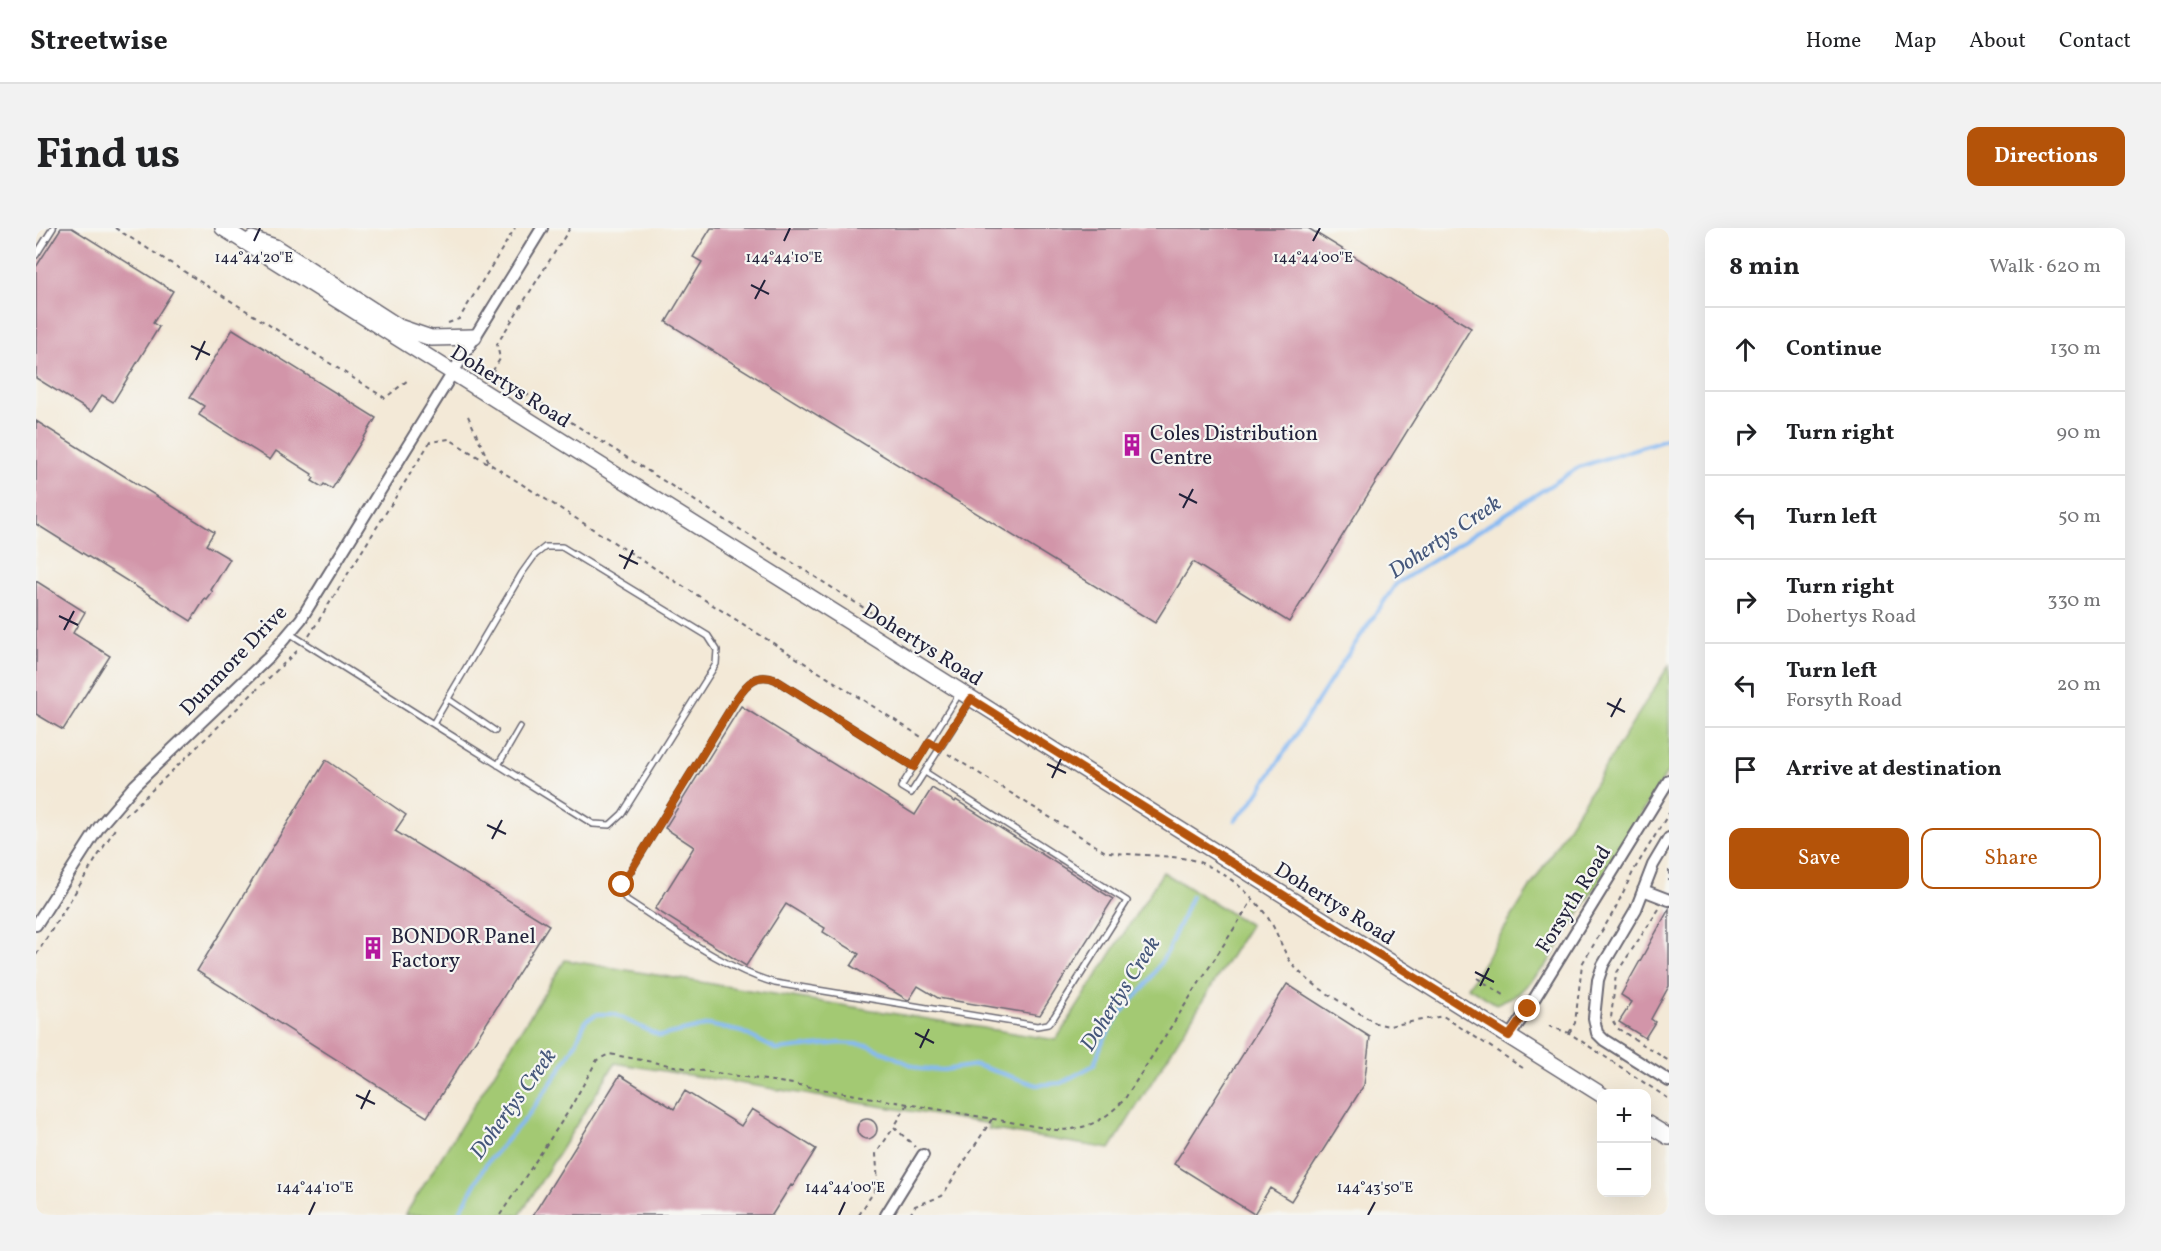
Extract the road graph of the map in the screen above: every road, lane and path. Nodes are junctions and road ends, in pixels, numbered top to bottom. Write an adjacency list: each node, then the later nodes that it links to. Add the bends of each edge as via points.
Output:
1 (53, 228): 7 (lane)
2 (115, 228): 11 (path, via 385,398)
3 (515, 228): 8 (path, via 459,319)
4 (542, 228): 9 (street, Dunmore Drive)
5 (570, 228): 13 (path, via 497,344 500,359 492,372)
6 (225, 229): 9 (main road, via 275,248 399,327 431,338); 10 (main road, Dohertys Road)
7 (36, 255)
8 (441, 325)
9 (474, 337): 10 (street, Dunmore Drive)
10 (452, 373): 14 (street, Dunmore Drive); 15 (main road, Dohertys Road)
11 (408, 380)
12 (468, 416): 20 (path, via 490,464)
13 (883, 620)
14 (290, 633): 17 (lane); 33 (street, Dunmore Drive, via 99,826)
15 (966, 696): 20 (lane); 21 (lane); 38 (main road, Dohertys Road)
16 (448, 699): 17 (lane); 19 (lane); 22 (lane, via 522,573 545,547 562,547 574,553 708,636 717,650 716,664 622,814 610,825 593,824)
17 (433, 724): 22 (lane)
18 (520, 727): 22 (lane)
19 (495, 731)
20 (929, 742): 23 (lane)
21 (939, 748): 24 (lane); 31 (path, via 1104,851 1204,864)
22 (498, 765)
23 (914, 767): 24 (lane, via 901,787 911,793); 24 (lane, via 776,680 755,678 737,698 622,885 623,896 739,971 765,980 1037,1026 1048,1024 1127,901)
24 (925, 772)
25 (1669, 780): 38 (street, Forsyth Road)
26 (1669, 813): 37 (path, via 1582,964 1575,1023)
27 (1669, 838): 30 (street)
28 (1669, 870): 29 (path)
29 (1669, 880)
30 (1643, 890): 32 (street); 41 (street, via 1603,965 1594,1027 1604,1040)
31 (1253, 899): 40 (path, via 1304,977 1376,1023 1389,1026 1443,1016); 45 (path, via 1124,1100 1110,1114 1075,1130)
32 (1667, 899): 39 (path, via 1616,974 1611,1018 1617,1028)
33 (36, 925)
34 (1477, 978): 35 (path)
35 (1504, 995)
36 (1549, 1026): 37 (path)
37 (1569, 1033): 43 (path)
38 (1509, 1036): 42 (main road, Dohertys Road)
39 (1669, 1061)
40 (1526, 1070)
41 (1669, 1081)
42 (1597, 1092)
43 (1669, 1099)
44 (908, 1104): 45 (path); 47 (path); 50 (path, via 609,1054 597,1060 568,1112)
45 (992, 1119): 53 (path, via 942,1196 915,1206)
46 (1651, 1126): 48 (main road)
47 (894, 1127): 49 (path); 51 (path, via 876,1154 878,1185)
48 (1669, 1137)
49 (923, 1155): 52 (street)
50 (500, 1215)
51 (860, 1215)
52 (885, 1215)
53 (910, 1215)

